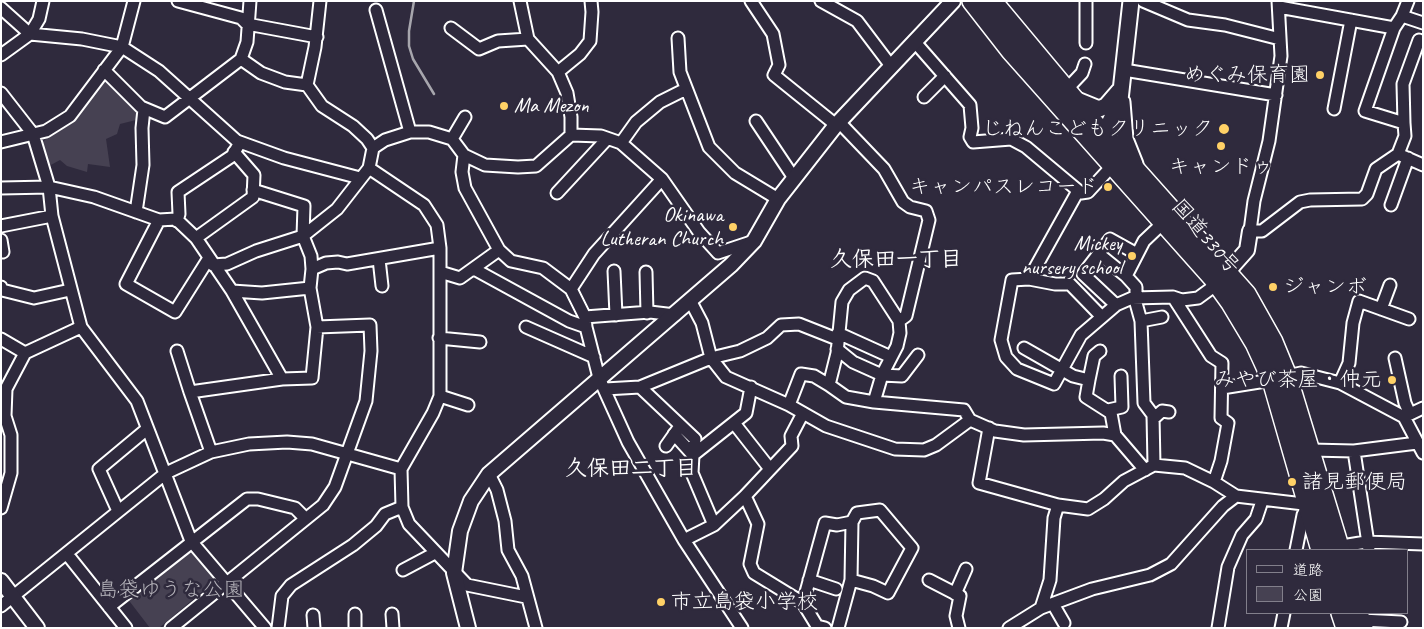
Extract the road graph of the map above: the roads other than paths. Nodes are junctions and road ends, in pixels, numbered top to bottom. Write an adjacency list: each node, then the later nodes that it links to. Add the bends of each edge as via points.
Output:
1 (42, 1): 26 (street, via 39,19)
2 (134, 1): 34 (street)
3 (178, 1): 23 (street, via 241,18)
4 (250, 1): 23 (street)
5 (320, 1): 27 (street)
6 (520, 1): 30 (street)
7 (591, 1): 40 (street, via 590,41)
8 (751, 1): 55 (street, via 773,34 779,65 774,75)
9 (821, 1): 38 (street, via 856,21)
10 (953, 1): 32 (street)
11 (972, 1): 59 (highway, 国道330号, via 1011,51)
12 (992, 1): 46 (highway, 国道330号)
13 (1086, 1): 33 (street)
14 (1131, 1): 42 (main road)
15 (1143, 1): 29 (street, via 1188,20 1225,24)
16 (1408, 1): 20 (street)
17 (1279, 4): 21 (street); 29 (street)
18 (1, 8): 26 (street)
19 (376, 10): 56 (street)
20 (1402, 16): 22 (street); 25 (street)
21 (1351, 20): 25 (street); 51 (street)
22 (1423, 23)
23 (247, 24): 27 (street); 36 (street)
24 (451, 28): 30 (street, via 479,49 498,41)
25 (1394, 28): 54 (street, via 1365,111)
26 (30, 34): 34 (street); 35 (street)
27 (317, 37): 43 (street)
28 (678, 38): 44 (street, via 680,72)
29 (1280, 38): 47 (street)
30 (528, 39): 40 (street)
31 (1419, 40): 54 (street, via 1403,84)
32 (914, 41): 38 (street); 41 (street)
33 (1086, 43)
34 (122, 47): 39 (street); 49 (street, via 159,71)
35 (1, 55)
36 (241, 59): 43 (street, via 261,73 284,82); 49 (street)
37 (1085, 64): 46 (street)
38 (891, 66): 55 (street)
39 (104, 70): 50 (street); 57 (street, via 70,116 46,131)
40 (558, 72): 58 (street, via 570,109)
41 (945, 76): 48 (street); 78 (street, via 970,105 970,137 973,142 1011,139 1026,147)
42 (1123, 78): 46 (main road, via 1115,98 1099,109); 47 (street); 59 (main road, via 1115,112); 71 (main road, via 1124,132)
43 (307, 85): 65 (street, via 322,106 354,126)
44 (686, 89): 63 (street, via 660,102 636,122); 80 (street, via 709,147 735,173)
45 (1, 93): 57 (street)
46 (1070, 94): 59 (highway, 国道330号)
47 (1276, 95): 88 (street)
48 (924, 96)
49 (188, 99): 50 (street, via 165,117); 64 (street)
50 (144, 109): 82 (street, via 143,165)
51 (1334, 109)
52 (465, 117): 61 (street)
53 (756, 121): 74 (street)
54 (1404, 123): 67 (street)
55 (837, 124): 74 (street); 126 (street, via 884,169 903,202 926,211 929,220 906,316)
56 (410, 132): 61 (street, via 429,132); 65 (street, via 385,140)
57 (33, 134): 62 (street); 76 (street)
58 (571, 136): 60 (street); 66 (street, via 536,166 485,165)
59 (1096, 137): 69 (highway, 国道330号); 71 (highway, 国道330号)
60 (607, 138): 63 (street); 79 (street)
61 (452, 139): 66 (street)
62 (1, 142)
63 (621, 143): 73 (street)
64 (237, 147): 72 (street); 77 (street, via 254,175); 85 (street, via 232,156 178,192)
65 (373, 148): 70 (street)
66 (464, 155): 94 (street, via 462,172 465,188)
67 (1403, 156): 68 (street); 81 (street); 88 (street, via 1376,169 1362,199 1300,202 1266,229)
68 (1423, 165)
69 (1112, 166): 78 (street, via 1088,192); 86 (highway, 国道330号)
70 (369, 168): 72 (street); 93 (street, via 424,205 436,225)
71 (1137, 170): 106 (highway, 国道330号)
72 (360, 178): 89 (street, via 337,209)
73 (662, 178): 92 (street, via 699,232 718,253); 112 (street, via 594,254)
74 (794, 178): 80 (street)
75 (1, 188): 76 (street)
76 (49, 188): 82 (street, via 94,197); 83 (street)
77 (253, 190): 89 (street, via 304,206); 90 (street, via 253,197)
78 (1078, 191): 107 (street)
79 (557, 193)
80 (778, 199): 92 (street)
81 (1391, 206)
82 (136, 212): 84 (street)
83 (52, 216): 87 (street); 113 (street)
84 (160, 220): 85 (street); 99 (street, via 126,284 175,312)
85 (178, 221): 90 (street)
86 (1163, 223): 96 (street, via 1144,242); 106 (highway, 国道330号)
87 (1, 226)
88 (1250, 232): 106 (street, via 1247,250)
89 (303, 236): 99 (street, via 227,264); 100 (street)
90 (196, 238): 99 (street)
91 (1, 240): 95 (street)
92 (754, 242): 117 (street)
93 (440, 248): 98 (street); 103 (street)
94 (499, 250): 101 (street); 112 (street, via 511,261 543,268)
95 (1, 252)
96 (1138, 254): 97 (street, via 1110,239); 105 (street)
97 (1100, 256): 105 (street); 118 (street, via 1083,274)
98 (379, 259): 100 (street, via 347,264 326,263); 109 (street)
99 (211, 261): 114 (street)
100 (312, 269): 111 (street)
101 (474, 269): 103 (street, via 460,278); 128 (street, via 569,321)
102 (614, 271): 121 (street)
103 (440, 272): 132 (street)
104 (646, 272): 120 (street)
105 (1126, 276): 116 (street, via 1136,287)
106 (1223, 278): 115 (street, via 1198,298 1182,300); 148 (highway, 国道330号, via 1246,294 1262,320 1273,342)
107 (1028, 279): 123 (street, via 1070,284); 145 (street, via 1012,280 1001,340 1006,358 1017,369 1054,384)
108 (1390, 285): 119 (street)
109 (382, 286)
110 (1, 287): 113 (street, via 2,290 34,298)
111 (310, 288): 114 (street, via 262,293); 130 (street)
112 (572, 289): 128 (street)
113 (70, 290): 129 (street)
114 (232, 290): 149 (street)
115 (1173, 297): 116 (street); 156 (street, via 1211,356 1222,363)
116 (1138, 298): 118 (street); 127 (street, via 1136,303)
117 (691, 302): 122 (street); 143 (street, via 702,323)
118 (1116, 305): 123 (street)
119 (1381, 309): 125 (street); 151 (street, via 1359,301 1349,363)
120 (647, 313): 121 (street); 122 (street)
121 (616, 315): 128 (street)
122 (675, 315): 152 (street)
123 (1102, 316): 145 (street, via 1081,335)
124 (1162, 317): 127 (street)
125 (1409, 319)
126 (899, 321): 134 (street, via 873,281 865,278 849,290 842,302); 142 (street, via 900,333)
127 (1141, 321): 158 (street)
128 (586, 322): 141 (street)
129 (81, 327): 139 (street); 174 (street, via 137,401)
130 (317, 327): 149 (street, via 312,378); 183 (street, via 370,325 366,401)
131 (526, 327): 141 (street)
132 (439, 338): 135 (street); 160 (street)
133 (1, 339): 139 (street)
134 (837, 340): 142 (street); 143 (street, via 799,324 781,325 767,338 740,351); 146 (street, via 853,362); 153 (street)
135 (480, 342)
136 (1024, 348): 145 (street)
137 (1100, 351): 150 (street, via 1094,356)
138 (177, 352): 159 (street)
139 (25, 353): 169 (street, via 6,388)
140 (918, 355): 146 (street, via 902,376)
141 (594, 357): 152 (street)
142 (891, 357): 146 (street)
143 (711, 358): 154 (street); 155 (street, via 726,376)
144 (1395, 358): 168 (street)
145 (1062, 368): 150 (street, via 1073,376)
146 (882, 375): 161 (street)
147 (1121, 376): 157 (street)
148 (1279, 378): 151 (street, via 1301,373); 156 (street); 180 (highway, 国道330号); 195 (highway, 国道330号)
149 (282, 379): 159 (street)
150 (1090, 380): 165 (street, via 1086,397)
151 (1340, 383): 168 (street)
152 (602, 384): 154 (street); 190 (street); 204 (street, via 628,442)
153 (829, 385): 161 (street, via 846,397); 163 (street, via 814,376 801,374)
154 (640, 387): 175 (street)
155 (751, 387): 163 (street); 172 (street, via 746,413)
156 (1222, 388): 191 (street, via 1221,418 1228,424)
157 (1121, 390): 158 (street); 165 (street, via 1122,407)
158 (1144, 390): 170 (street, via 1144,403)
159 (190, 392): 181 (street)
160 (440, 396): 162 (street); 187 (street)
161 (874, 402): 171 (street, via 964,410)
162 (468, 404)
163 (789, 405): 167 (street)
164 (1423, 408): 168 (street)
165 (1108, 410): 176 (street)
166 (1169, 412): 170 (street, via 1162,411)
167 (803, 413): 171 (street, via 826,426 894,449 924,450); 178 (street, via 791,436)
168 (1407, 416): 179 (street)
169 (3, 417): 198 (street, via 10,435 11,473)
170 (1153, 419): 186 (street)
171 (970, 420): 173 (street)
172 (734, 423): 184 (street); 188 (street)
173 (989, 428): 176 (street, via 1024,435); 196 (street, via 979,483)
174 (147, 429): 189 (street); 199 (street, via 99,469)
175 (678, 429): 177 (street); 184 (street, via 695,439)
176 (1115, 435): 186 (street)
177 (666, 446)
178 (792, 446): 185 (street); 188 (street)
179 (1420, 448): 182 (street)
180 (1311, 450): 182 (street); 195 (highway, 国道330号)
181 (211, 452): 183 (street, via 249,444 287,442 312,444); 189 (street)
182 (1354, 452): 208 (street)
183 (348, 454): 187 (street); 200 (street, via 336,487 323,505)
184 (693, 455): 202 (street, via 692,473)
185 (798, 457)
186 (1149, 467): 191 (street, via 1184,468); 196 (street, via 1124,481 1088,509)
187 (401, 469): 197 (street)
188 (770, 469): 192 (street)
189 (166, 474): 199 (street); 205 (street)
190 (489, 474): 216 (street, via 471,501 460,531); 225 (street, via 505,521 508,550 522,576)
191 (1214, 482): 193 (street)
192 (745, 496): 202 (street); 226 (street, via 758,524 750,564 754,573)
193 (1236, 496): 194 (street); 227 (street, via 1217,512 1171,564 1150,575 1092,589)
194 (1262, 500): 195 (street); 254 (street, via 1256,519 1242,535 1228,567)
195 (1317, 504): 209 (street, via 1303,515); 210 (highway, 国道330号)
196 (1058, 505): 230 (street, via 1054,518 1050,580)
197 (402, 507): 212 (street, via 409,524); 243 (street, via 385,514 353,545 291,585 282,596)
198 (1, 508)
199 (118, 511): 213 (street)
200 (305, 518): 205 (street, via 295,508 247,499); 221 (street)
201 (852, 522): 203 (street); 206 (street); 218 (street, via 857,513 880,510 912,548 888,593)
202 (714, 525): 204 (street)
203 (837, 525): 206 (street); 217 (street, via 825,523)
204 (684, 540): 249 (street)
205 (191, 541): 221 (street); 229 (street)
206 (852, 543): 218 (street)
207 (1423, 544): 208 (street)
208 (1368, 546): 211 (street)
209 (1296, 549)
210 (1334, 549)
211 (1342, 549)
212 (434, 553): 215 (street); 216 (street)
213 (67, 554): 224 (street); 229 (street)
214 (966, 569): 223 (street)
215 (403, 570)
216 (454, 573): 225 (street, via 467,585); 247 (street)
217 (809, 580): 222 (street); 226 (street)
218 (851, 580): 251 (street)
219 (929, 580): 223 (street)
220 (1, 581): 224 (street)
221 (226, 582): 241 (street); 242 (street)
222 (836, 588)
223 (955, 594): 252 (street, via 960,596 956,616)
224 (13, 596): 228 (street); 239 (street)
225 (526, 597): 248 (street)
226 (803, 603): 250 (street, via 817,626)
227 (1054, 604): 230 (street); 238 (street)
228 (1, 606)
229 (109, 607): 240 (street)
230 (1041, 608): 253 (street)
231 (355, 614): 245 (street)
232 (392, 614): 246 (street)
233 (1284, 614): 255 (street)
234 (1343, 614): 236 (highway)
235 (313, 615): 244 (street)
236 (1357, 622): 237 (street)
237 (1402, 622)
238 (1064, 623)
239 (37, 628)
240 (126, 628)
241 (171, 628)
242 (265, 628)
243 (278, 628)
244 (314, 628)
245 (355, 628)
246 (393, 628)
247 (468, 628)
248 (536, 628)
249 (742, 628)
250 (825, 628)
251 (838, 628)
252 (959, 628)
253 (1009, 628)
254 (1218, 628)
255 (1281, 628)

